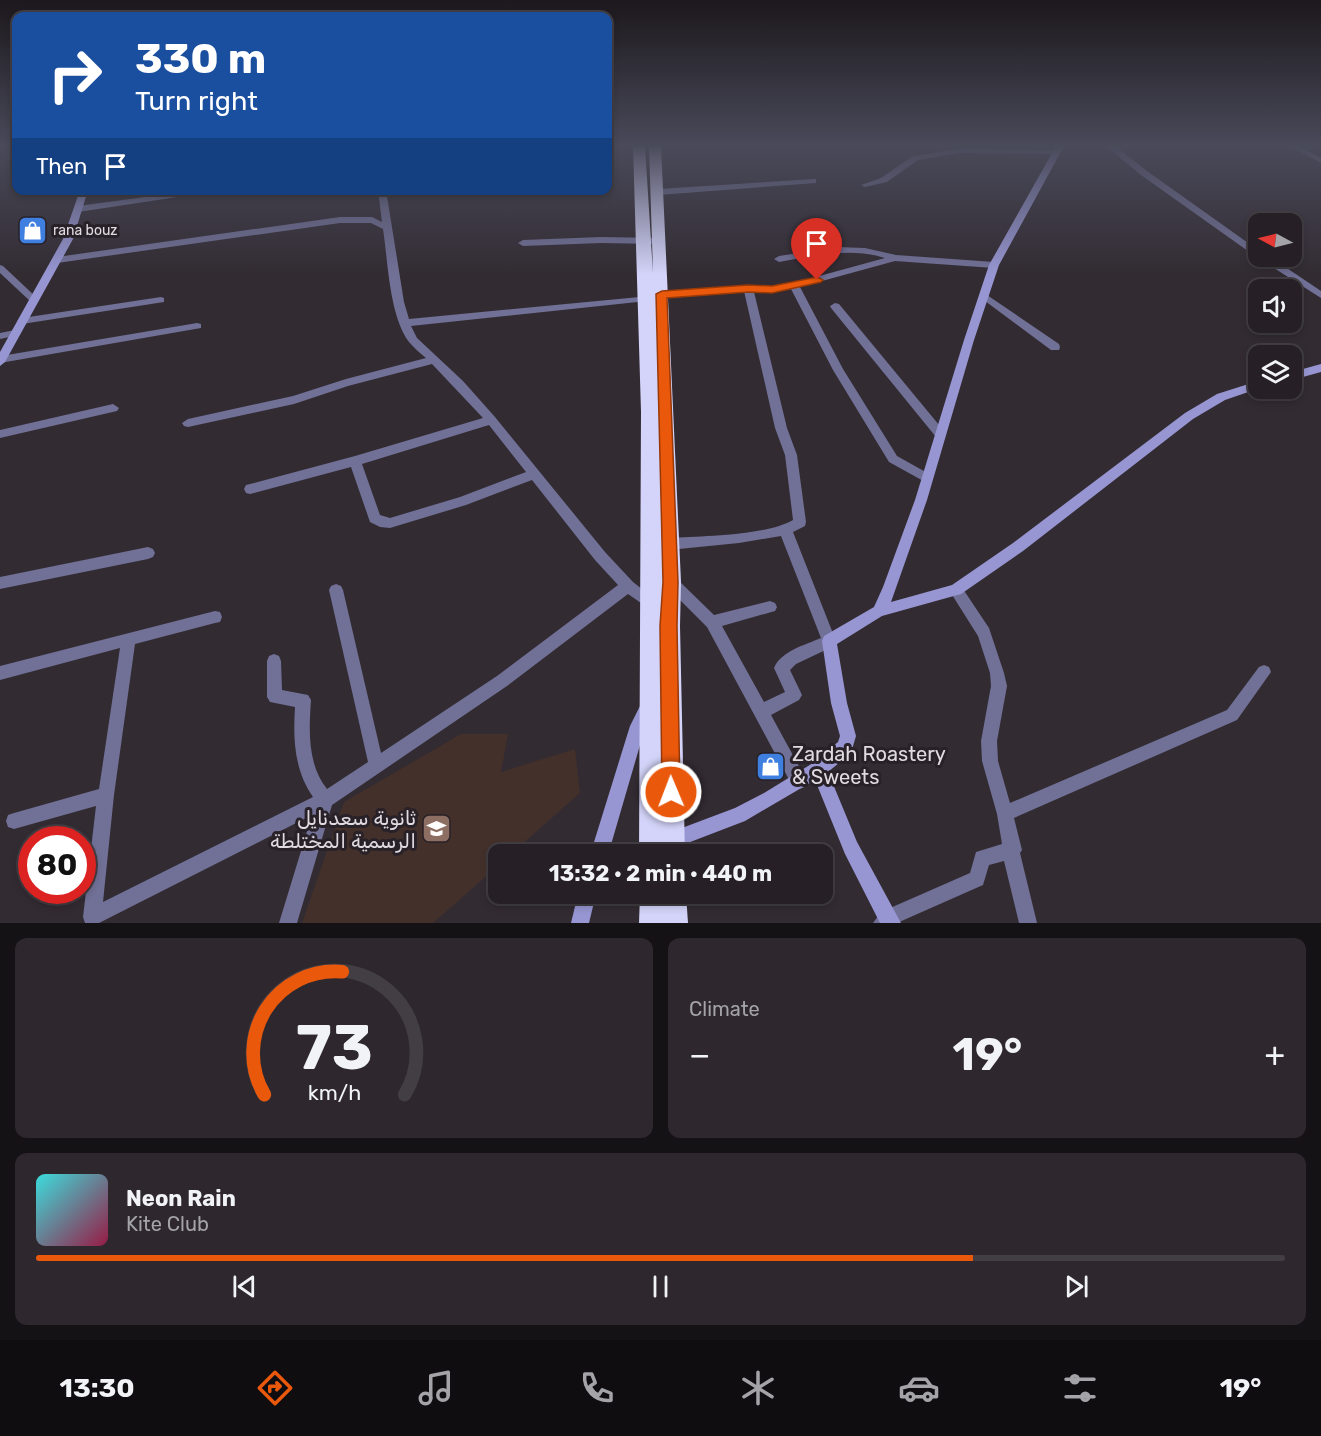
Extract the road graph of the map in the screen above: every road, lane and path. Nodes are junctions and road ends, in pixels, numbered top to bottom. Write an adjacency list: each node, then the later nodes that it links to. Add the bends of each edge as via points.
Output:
1 (645, 189): 11 (highway)
2 (699, 189): 5 (street)
3 (1036, 189): 17 (street)
4 (1167, 189): 13 (street)
5 (657, 192): 11 (highway)
6 (82, 195): 9 (street)
7 (183, 195): 9 (street)
8 (383, 195): 10 (street)
9 (78, 209): 15 (street)
10 (389, 228): 15 (street, via 372,220 340,220); 29 (street)
11 (653, 241): 12 (street); 23 (highway)
12 (523, 243)
13 (1248, 247)
14 (895, 258): 16 (street, via 855,248); 17 (street); 20 (street)
15 (57, 260): 25 (street)
16 (779, 260)
17 (994, 265): 24 (street)
18 (1278, 267): 22 (street)
19 (0, 268): 25 (street)
20 (794, 285): 21 (street, via 772,290); 46 (street, via 838,370 893,459)
21 (748, 288): 23 (street); 48 (street, via 790,455 800,522)
22 (1321, 295)
23 (654, 296): 29 (street); 49 (highway); 55 (highway)
24 (984, 296): 33 (street); 43 (street)
25 (34, 300): 28 (street)
26 (160, 300): 28 (street)
27 (835, 306): 43 (street)
28 (22, 321): 31 (street)
29 (405, 323): 34 (street, via 413,340)
30 (197, 326): 35 (street)
31 (15, 333): 32 (street); 35 (street)
32 (0, 336)
33 (1055, 347)
34 (434, 360): 40 (street); 41 (street, via 294,400)
35 (0, 361)
36 (1321, 368): 37 (street)
37 (1302, 373)
38 (1248, 388): 54 (street, via 1221,397 1189,416)
39 (113, 408): 42 (street)
40 (492, 420): 44 (street); 45 (street)
41 (188, 423)
42 (0, 434)
43 (940, 434): 46 (street)
44 (355, 461): 45 (street, via 375,518 385,523 462,501); 47 (street)
45 (534, 474): 52 (street)
46 (927, 478): 57 (street)
47 (250, 489)
48 (785, 529): 49 (street); 61 (street)
49 (669, 544): 55 (highway)
50 (148, 553): 51 (street)
51 (0, 584)
52 (628, 586): 55 (street); 67 (street, via 502,681)
53 (336, 590): 67 (street)
54 (956, 590): 57 (street); 72 (street, via 984,633 997,673 999,686 989,741 990,761)
55 (664, 594): 59 (street); 65 (highway); 76 (highway)
56 (770, 607): 59 (street)
57 (879, 611): 61 (street)
58 (215, 617): 60 (street)
59 (712, 622): 66 (street)
60 (129, 639): 64 (street); 70 (street)
61 (829, 641): 66 (street, via 781,668 794,694); 68 (street, via 848,741)
62 (274, 661): 71 (street, via 275,697 303,700 300,744 314,788)
63 (1264, 672): 72 (street, via 1232,715)
64 (0, 673)
65 (653, 695): 74 (street, via 638,726); 75 (highway)
66 (760, 712): 69 (street)
67 (376, 764): 71 (street)
68 (819, 769): 69 (street); 82 (street, via 851,848)
69 (799, 781): 77 (street)
70 (106, 795): 71 (street, via 92,917); 73 (street)
71 (325, 800): 83 (street)
72 (1005, 814): 78 (street)
73 (14, 821)
74 (602, 844)
75 (652, 844)
76 (672, 844)
77 (678, 844)
78 (1012, 850): 82 (street, via 982,858 977,879); 87 (street)
79 (585, 904): 84 (street)
80 (653, 904): 85 (highway)
81 (674, 904): 86 (highway)
82 (887, 921)
83 (288, 923)
84 (580, 923)
85 (653, 923)
86 (674, 923)
87 (1028, 923)

